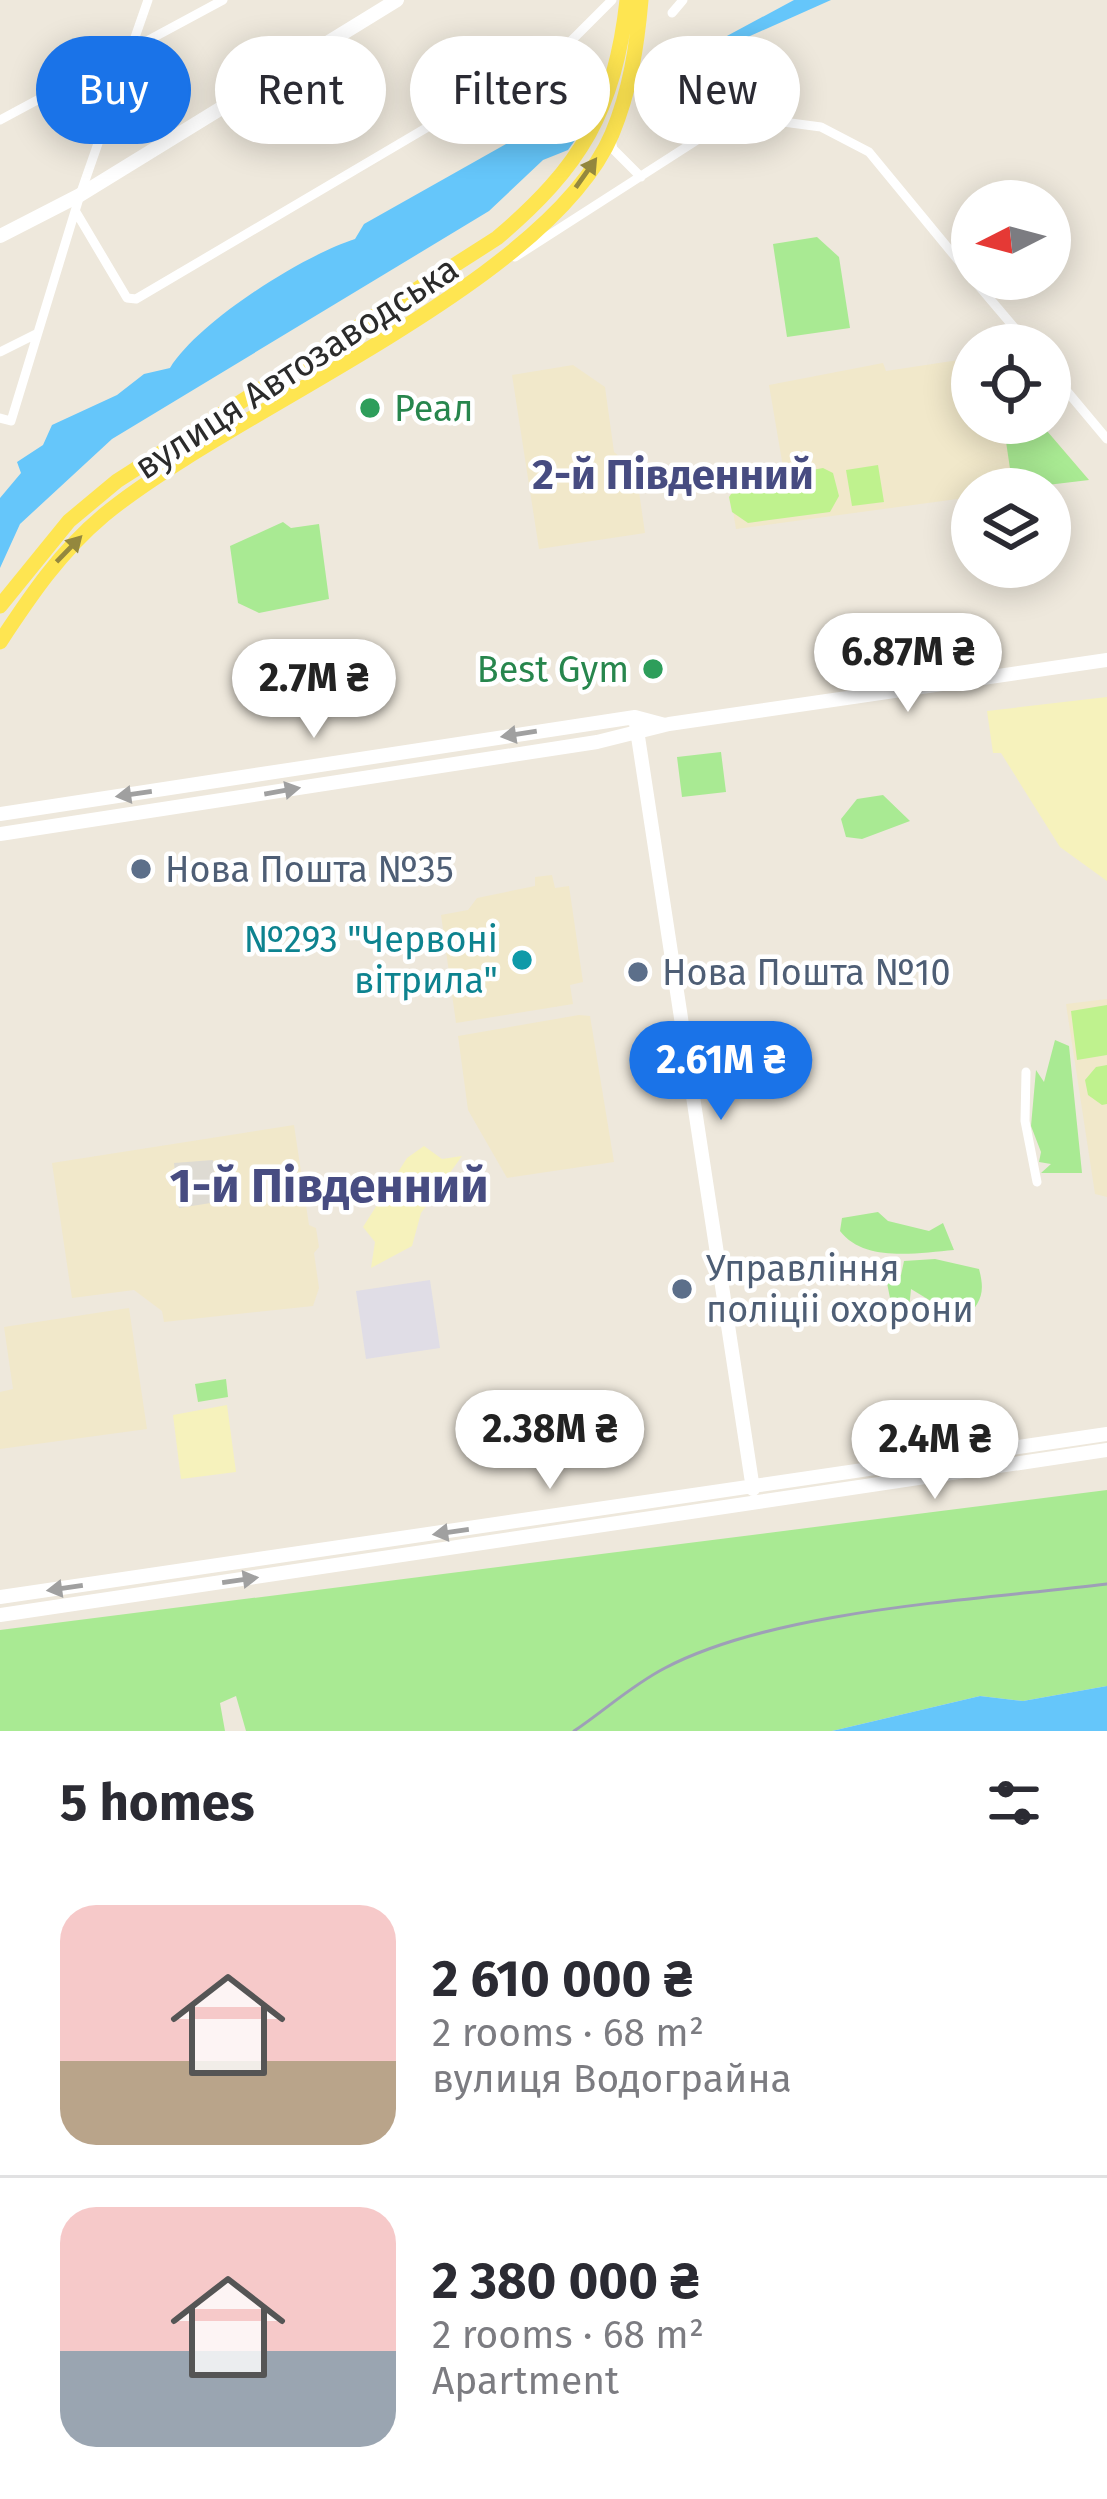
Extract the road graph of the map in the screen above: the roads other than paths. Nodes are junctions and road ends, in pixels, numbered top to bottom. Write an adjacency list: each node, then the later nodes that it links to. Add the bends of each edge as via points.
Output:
1 (148, 0): 9 (street)
2 (223, 0): 10 (street)
3 (397, 0): 20 (street)
4 (612, 0): 21 (street, via 567,45 136,299 127,298)
5 (627, 0): 12 (main road)
6 (641, 0): 13 (main road, via 637,49)
7 (683, 0): 8 (street)
8 (672, 13)
9 (139, 36)
10 (155, 36)
11 (36, 100): 14 (street)
12 (610, 100)
13 (610, 116)
14 (0, 120)
15 (99, 144): 20 (street)
16 (593, 144): 25 (main road, вулиця Автозаводська, via 497,238)
17 (596, 144): 24 (main road, вулиця Автозаводська, one-way to 17, via 553,214)
18 (610, 144): 19 (street)
19 (640, 177): 23 (street, вулиця Автозаводська, via 708,133 768,120 821,127 868,152); 24 (street, вулиця Автозаводська)
20 (80, 195): 21 (street); 22 (street)
21 (76, 212): 29 (street)
22 (2, 231)
23 (951, 252)
24 (488, 269): 27 (main road, вулиця Автозаводська)
25 (412, 294): 27 (main road); 33 (main road, вулиця Автозаводська)
26 (991, 300): 28 (street)
27 (423, 311): 35 (main road, вулиця Автозаводська)
28 (1011, 324)
29 (36, 334): 30 (street); 32 (street)
30 (0, 352)
31 (1071, 395): 34 (street)
32 (6, 420)
33 (189, 434): 35 (main road); 36 (main road, вулиця Автозаводська, via 68,521)
34 (1107, 439)
35 (200, 448): 37 (main road, вулиця Автозаводська, one-way to 35, via 69,547)
36 (0, 606)
37 (0, 642)
38 (1107, 660): 40 (street)
39 (634, 717): 40 (street); 41 (street); 44 (street, one-way to 44)
40 (664, 725): 41 (street); 43 (street)
41 (637, 734): 42 (street); 43 (street)
42 (604, 740): 43 (street); 45 (street, one-way to 42)
43 (641, 765): 50 (street)
44 (0, 814)
45 (0, 834)
46 (1026, 1072): 47 (street)
47 (1037, 1182)
48 (1107, 1434): 50 (street)
49 (1107, 1450): 51 (street)
50 (753, 1489): 51 (street); 52 (street, one-way to 52)
51 (756, 1506): 53 (street, one-way to 51)
52 (0, 1597)
53 (0, 1616)

